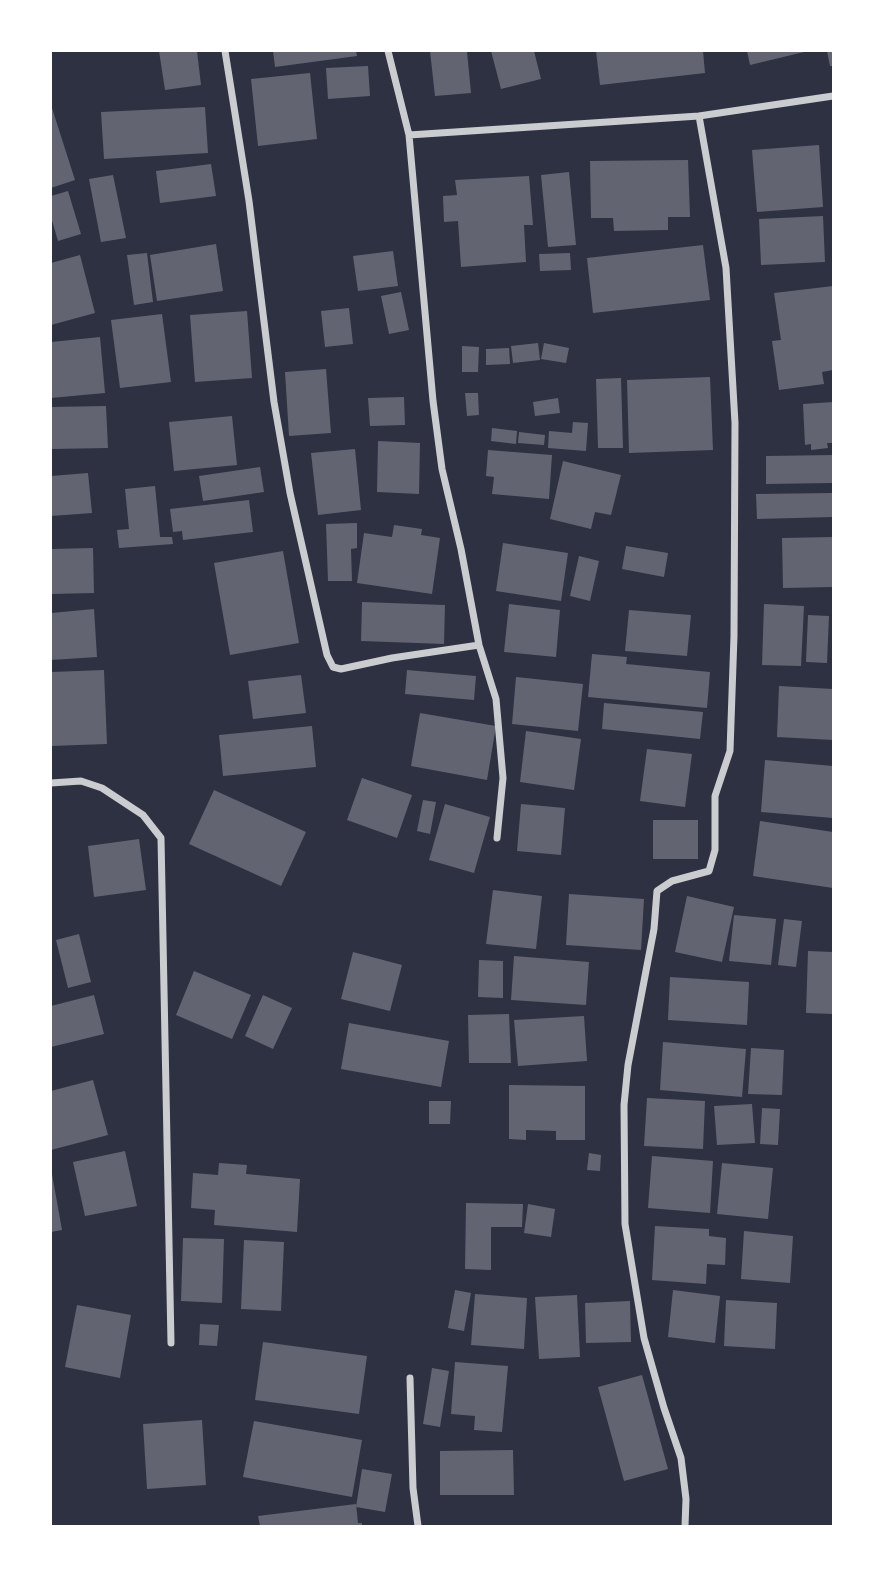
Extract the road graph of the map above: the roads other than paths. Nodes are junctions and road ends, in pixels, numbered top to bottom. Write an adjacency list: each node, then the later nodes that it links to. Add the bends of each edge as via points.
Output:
1 (225, 51): 6 (street, via 281,441 327,655 333,667 341,669)
2 (388, 51): 5 (street)
3 (833, 96): 4 (street)
4 (699, 116): 5 (street); 12 (street, via 726,268 735,423 730,751 715,796 715,850 709,871 672,881 657,891 624,1105 625,1224 644,1338 681,1458)
5 (409, 135): 6 (street, via 442,469)
6 (479, 645): 8 (street, via 496,699 503,778)
7 (51, 783): 9 (street, via 81,781 102,788 143,815 161,838)
8 (497, 838)
9 (171, 1343)
10 (410, 1378): 11 (street, via 412,1488)
11 (418, 1526)
12 (685, 1526)

